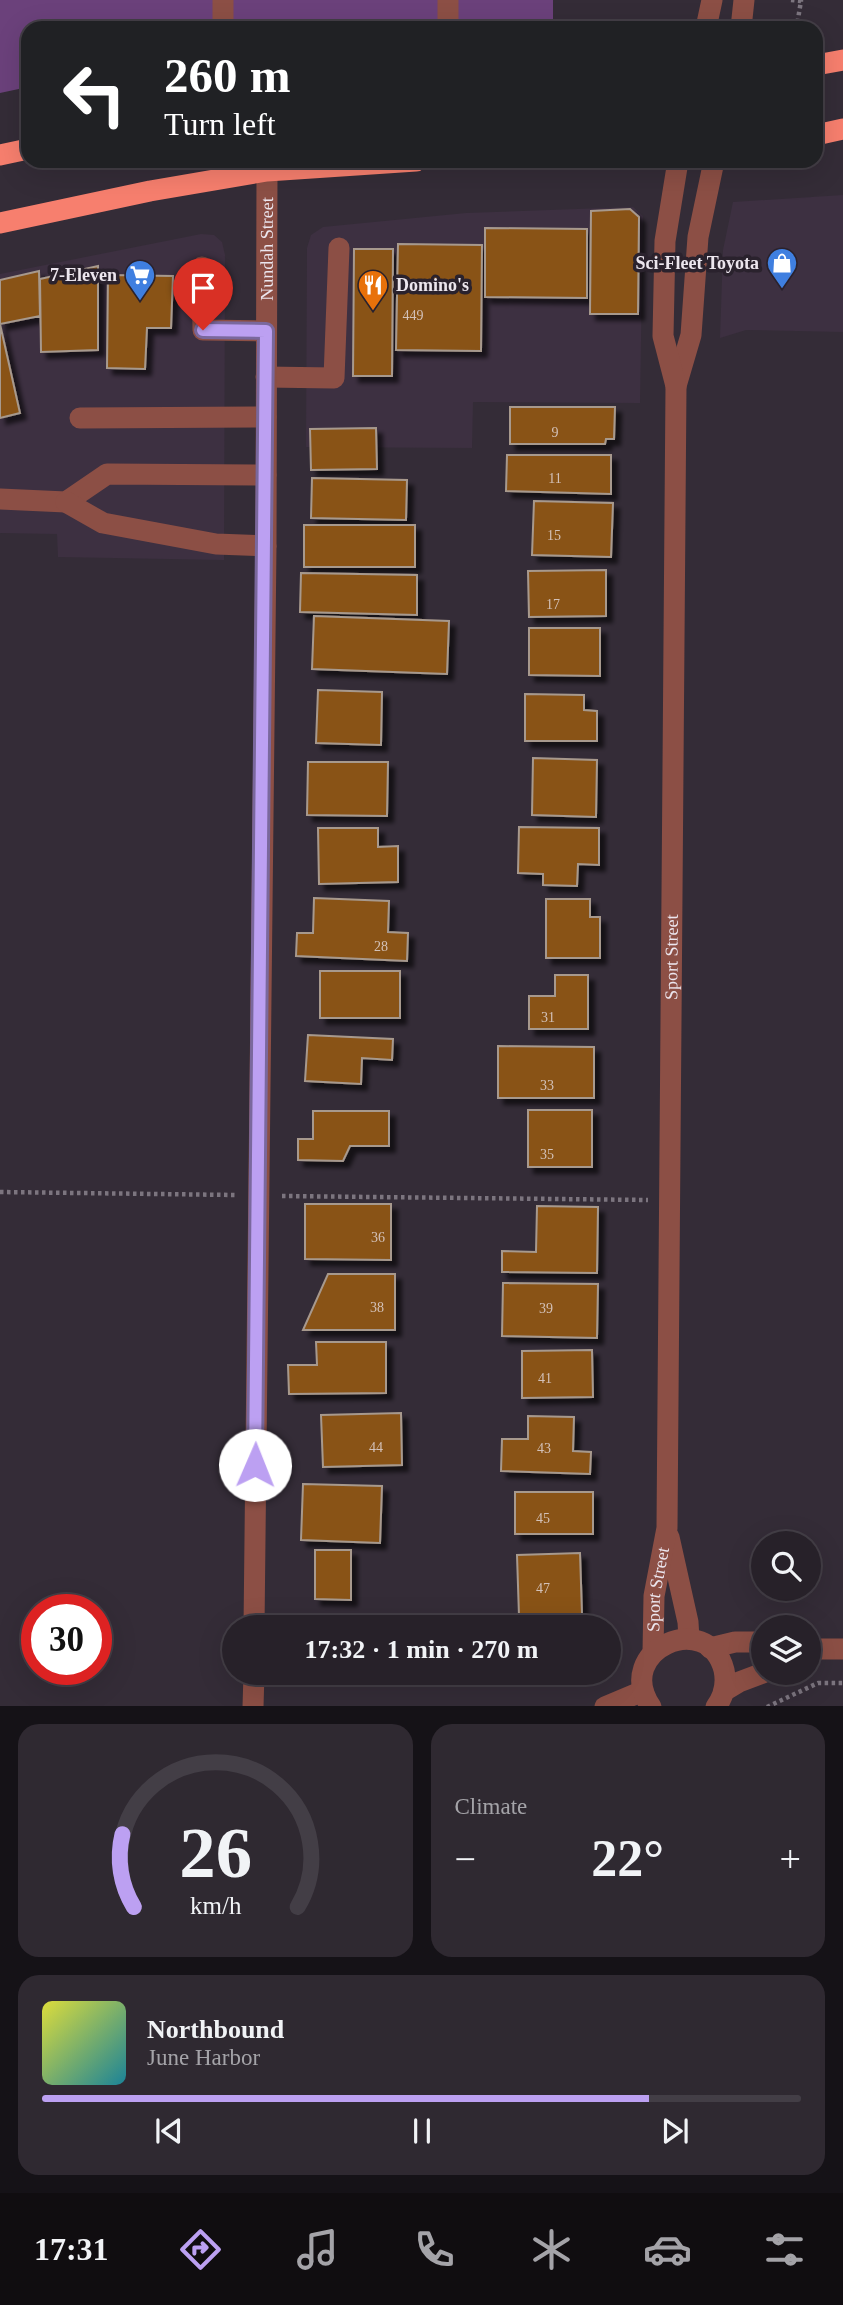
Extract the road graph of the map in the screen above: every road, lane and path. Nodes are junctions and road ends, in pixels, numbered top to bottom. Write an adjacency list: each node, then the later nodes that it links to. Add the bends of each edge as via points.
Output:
1 (223, 0): 7 (street)
2 (448, 0): 8 (street)
3 (712, 0): 9 (street)
4 (744, 0): 10 (street)
5 (792, 0): 6 (path, via 801,1)
6 (798, 19)
7 (223, 21)
8 (448, 21)
9 (708, 21)
10 (742, 21)
11 (843, 60): 12 (highway)
12 (823, 64)
13 (843, 129): 14 (highway)
14 (823, 133)
15 (21, 150): 16 (highway)
16 (0, 155)
17 (321, 168): 20 (highway)
18 (677, 168): 26 (street, Sport Street, via 665,241 663,336)
19 (713, 168): 26 (street, Sport Street, via 698,237 691,335)
20 (267, 172): 21 (highway); 24 (street, Nundah Street)
21 (0, 223)
22 (339, 248): 25 (street, via 334,378)
23 (202, 267): 24 (street, via 203,330)
24 (266, 331): 25 (street, Nundah Street)
25 (266, 377): 27 (street, Nundah Street)
26 (676, 386): 35 (street, Sport Street)
27 (266, 417): 28 (street); 29 (street, Nundah Street)
28 (80, 418)
29 (266, 475): 31 (street, via 107,474); 32 (street, Nundah Street)
30 (0, 499): 31 (street)
31 (66, 502): 32 (street, via 103,523 216,544)
32 (266, 546): 34 (street, Nundah Street)
33 (0, 1192): 34 (path)
34 (258, 1196): 35 (path); 37 (street, Nundah Street)
35 (670, 1200): 36 (street, Sport Street)
36 (667, 1528): 38 (street, Sport Street); 43 (street, Sport Street, via 654,1597)
37 (254, 1615)
38 (689, 1639): 40 (street); 43 (street, via 663,1644)
39 (751, 1642): 40 (street)
40 (710, 1648): 48 (street, via 723,1667)
41 (821, 1649): 42 (street)
42 (843, 1649)
43 (653, 1652): 47 (street, Sport Street, via 642,1677)
44 (751, 1678): 48 (street)
45 (843, 1683): 51 (path, via 818,1683)
46 (254, 1685): 49 (street)
47 (647, 1699): 50 (street)
48 (720, 1699)
49 (253, 1706)
50 (605, 1706)
51 (767, 1706)

